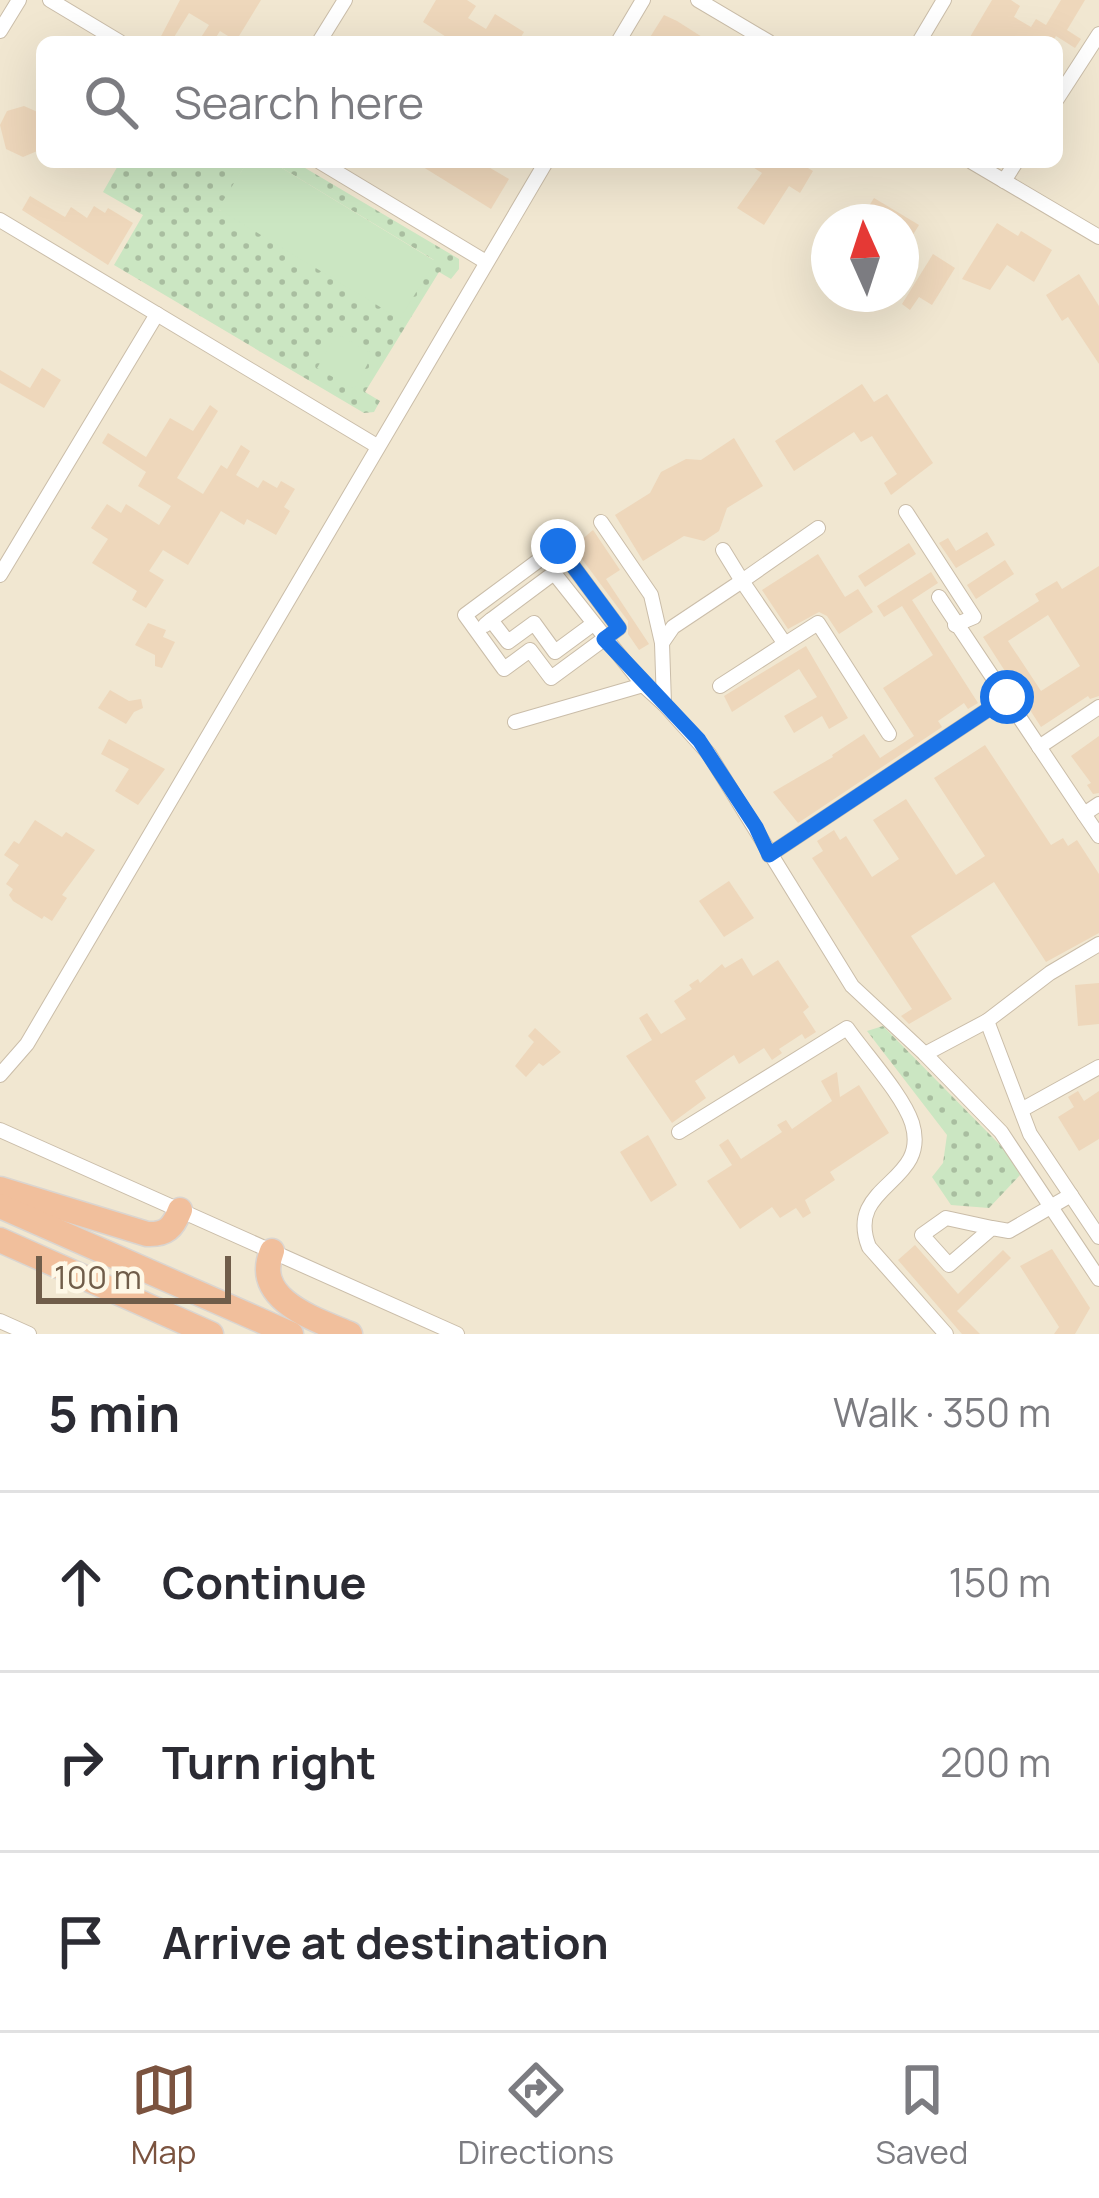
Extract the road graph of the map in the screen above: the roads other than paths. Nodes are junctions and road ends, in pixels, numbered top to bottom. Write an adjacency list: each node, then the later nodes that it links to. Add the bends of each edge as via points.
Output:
1 (19, 0): 7 (street)
2 (50, 0): 9 (street)
3 (345, 0): 10 (street)
4 (643, 0): 11 (street)
5 (698, 0): 12 (street)
6 (944, 0): 13 (street)
7 (0, 32)
8 (1099, 34): 14 (street)
9 (110, 36)
10 (323, 36)
11 (621, 36)
12 (759, 36)
13 (923, 36)
14 (1063, 90)
15 (330, 168): 22 (street)
16 (542, 168): 22 (street)
17 (982, 168): 19 (street)
18 (1012, 168): 19 (street)
19 (1004, 181): 21 (street)
20 (0, 220): 23 (street)
21 (1099, 238)
22 (486, 262): 24 (street)
23 (157, 314): 24 (street); 29 (street)
24 (377, 446): 55 (street, via 27,1044)
25 (906, 512): 34 (street, via 974,617)
26 (601, 522): 37 (street, via 651,595)
27 (818, 528): 30 (street)
28 (723, 550): 30 (street)
29 (0, 575)
30 (742, 581): 37 (street); 38 (street)
31 (939, 597): 34 (street)
32 (491, 620): 33 (street, via 508,642 534,623 555,652); 33 (street, via 554,572); 35 (street)
33 (593, 624): 36 (street)
34 (955, 625): 41 (street)
35 (477, 631): 36 (street, via 505,669 530,650 551,678); 36 (street, via 465,616 558,546 619,628)
36 (604, 639): 39 (street)
37 (662, 643): 42 (street)
38 (784, 644): 40 (street); 45 (street, via 818,622)
39 (644, 685): 42 (street); 44 (street)
40 (720, 686)
41 (1007, 697): 46 (street); 50 (street)
42 (664, 704): 50 (street, via 699,740)
43 (1099, 707): 46 (street)
44 (514, 722)
45 (889, 734)
46 (1039, 747): 48 (street)
47 (1099, 804): 48 (street)
48 (1084, 814): 49 (street)
49 (1099, 836)
50 (769, 855): 53 (street, via 852,986)
51 (1099, 944): 52 (street)
52 (987, 1021): 53 (street); 56 (street)
53 (925, 1054): 62 (street, via 1001,1132)
54 (1099, 1066): 56 (street)
55 (0, 1076)
56 (1023, 1109): 60 (street, via 1030,1134)
57 (0, 1130): 63 (street)
58 (679, 1132): 75 (street, via 847,1028 910,1118 916,1144 910,1162 867,1204 863,1233)
59 (0, 1189): 63 (highway, via 147,1234 170,1229)
60 (1071, 1195): 62 (street); 65 (street)
61 (0, 1206): 72 (highway)
62 (1050, 1207): 64 (street, via 1009,1231); 68 (street)
63 (181, 1210): 67 (street)
64 (992, 1228): 64 (street, via 946,1218 922,1235 950,1265)
65 (1099, 1237)
66 (0, 1240): 71 (highway)
67 (272, 1251): 73 (highway, via 275,1293); 74 (street)
68 (1099, 1279)
69 (0, 1322): 70 (street)
70 (28, 1334)
71 (211, 1334)
72 (291, 1334)
73 (350, 1334)
74 (457, 1334)
75 (946, 1334)

